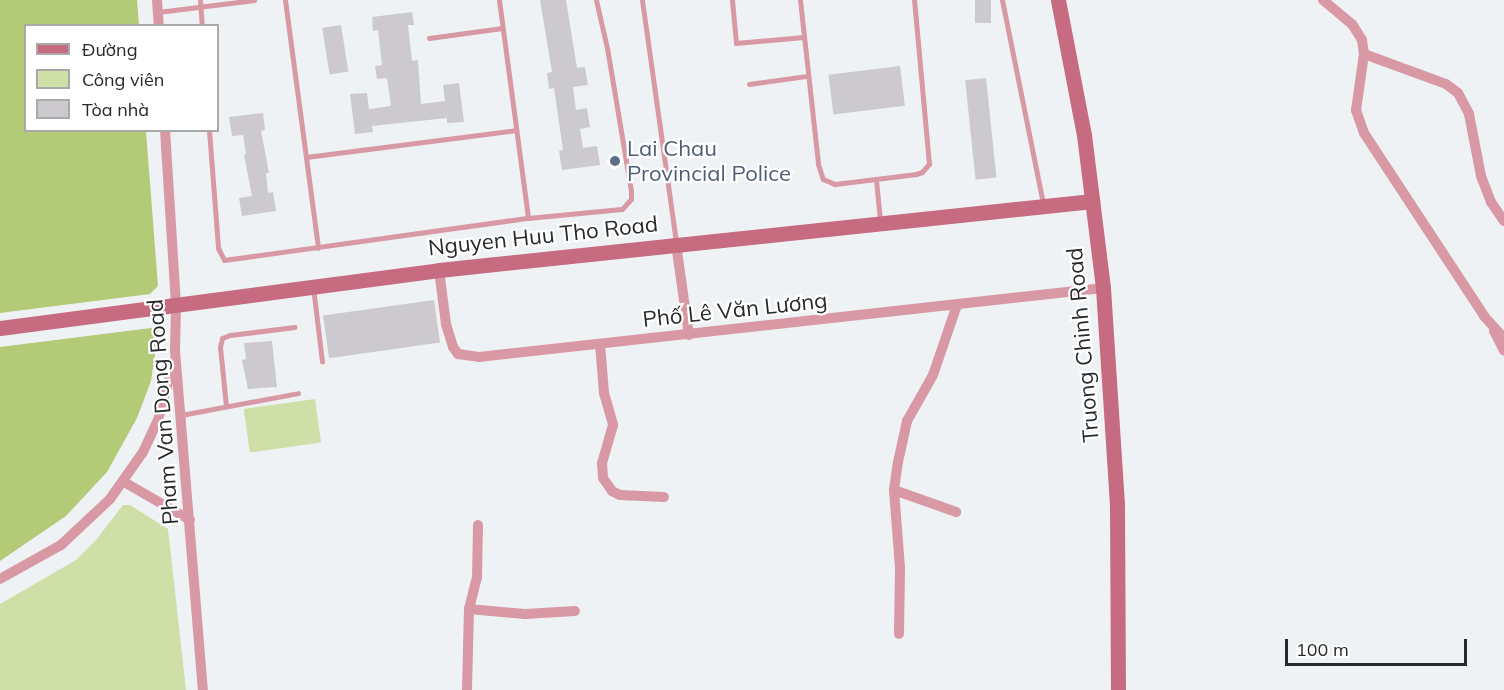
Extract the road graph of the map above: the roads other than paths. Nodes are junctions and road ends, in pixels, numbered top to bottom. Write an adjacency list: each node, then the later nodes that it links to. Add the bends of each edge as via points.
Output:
1 (157, 0): 14 (street)
2 (254, 0): 13 (lane)
3 (285, 0): 26 (lane)
4 (498, 0): 17 (lane)
5 (596, 0): 30 (lane, via 631,199 622,209)
6 (642, 0): 33 (lane)
7 (732, 0): 18 (lane, via 736,43)
8 (800, 0): 18 (lane)
9 (915, 0): 27 (lane, via 929,164 916,174)
10 (1002, 0): 29 (lane)
11 (1323, 0): 20 (street, via 1358,31)
12 (1061, 1): 28 (street, Truong Chinh Road)
13 (200, 3): 14 (lane); 16 (lane)
14 (158, 12): 15 (street)
15 (159, 24)
16 (202, 24)
17 (502, 28): 19 (lane); 23 (lane)
18 (804, 37): 21 (lane)
19 (429, 38)
20 (1364, 54): 31 (street, via 1446,84 1458,93 1469,114 1481,176); 40 (street, via 1356,97 1364,133)
21 (807, 76): 22 (lane); 27 (lane, via 823,179 835,184)
22 (749, 84)
23 (516, 130): 26 (lane); 30 (lane)
24 (165, 132): 39 (street, Pham Van Dong Road)
25 (209, 132): 34 (lane, via 221,257 229,261)
26 (306, 157): 34 (lane)
27 (876, 180): 32 (lane)
28 (1092, 201): 29 (street, Nguyen Huu Tho Road); 37 (street, Truong Chinh Road)
29 (1043, 206): 32 (street, Nguyen Huu Tho Road)
30 (528, 218): 34 (lane)
31 (1504, 221)
32 (881, 222): 33 (street, Nguyen Huu Tho Road)
33 (676, 244): 35 (street, Nguyen Huu Tho Road); 43 (street)
34 (318, 248)
35 (439, 270): 36 (street, Nguyen Huu Tho Road); 45 (street, Phố Lê Văn Lương, via 448,331 458,354 479,357)
36 (313, 286): 39 (street, Nguyen Huu Tho Road); 48 (lane)
37 (1103, 288): 38 (street, Phố Lê Văn Lương); 64 (street, Truong Chinh Road, via 1117,505)
38 (957, 305): 43 (street, Phố Lê Văn Lương); 53 (street, via 936,367 904,429)
39 (176, 306): 42 (street, Nguyen Huu Tho Road); 46 (street, Pham Van Dong Road)
40 (1491, 325): 44 (street); 47 (street)
41 (295, 327): 50 (lane, via 222,338)
42 (0, 328)
43 (689, 335): 45 (street, Phố Lê Văn Lương)
44 (1504, 338)
45 (600, 344): 54 (street, via 604,393 613,425 602,463 603,478 620,495)
46 (175, 351): 51 (street, Pham Van Dong Road); 52 (street, via 158,420)
47 (1504, 351)
48 (322, 361)
49 (298, 393): 50 (lane)
50 (226, 406): 51 (lane)
51 (181, 415): 56 (street, Pham Van Dong Road)
52 (124, 482): 56 (street); 58 (street, via 78,531 42,558)
53 (894, 490): 55 (street); 61 (street, via 900,568)
54 (664, 497)
55 (956, 512)
56 (190, 520): 62 (street, Pham Van Dong Road)
57 (478, 525): 59 (street, via 477,578)
58 (0, 579)
59 (469, 609): 60 (street, via 525,614); 63 (street)
60 (575, 611)
61 (899, 634)
62 (203, 690)
63 (467, 690)
64 (1118, 690)

